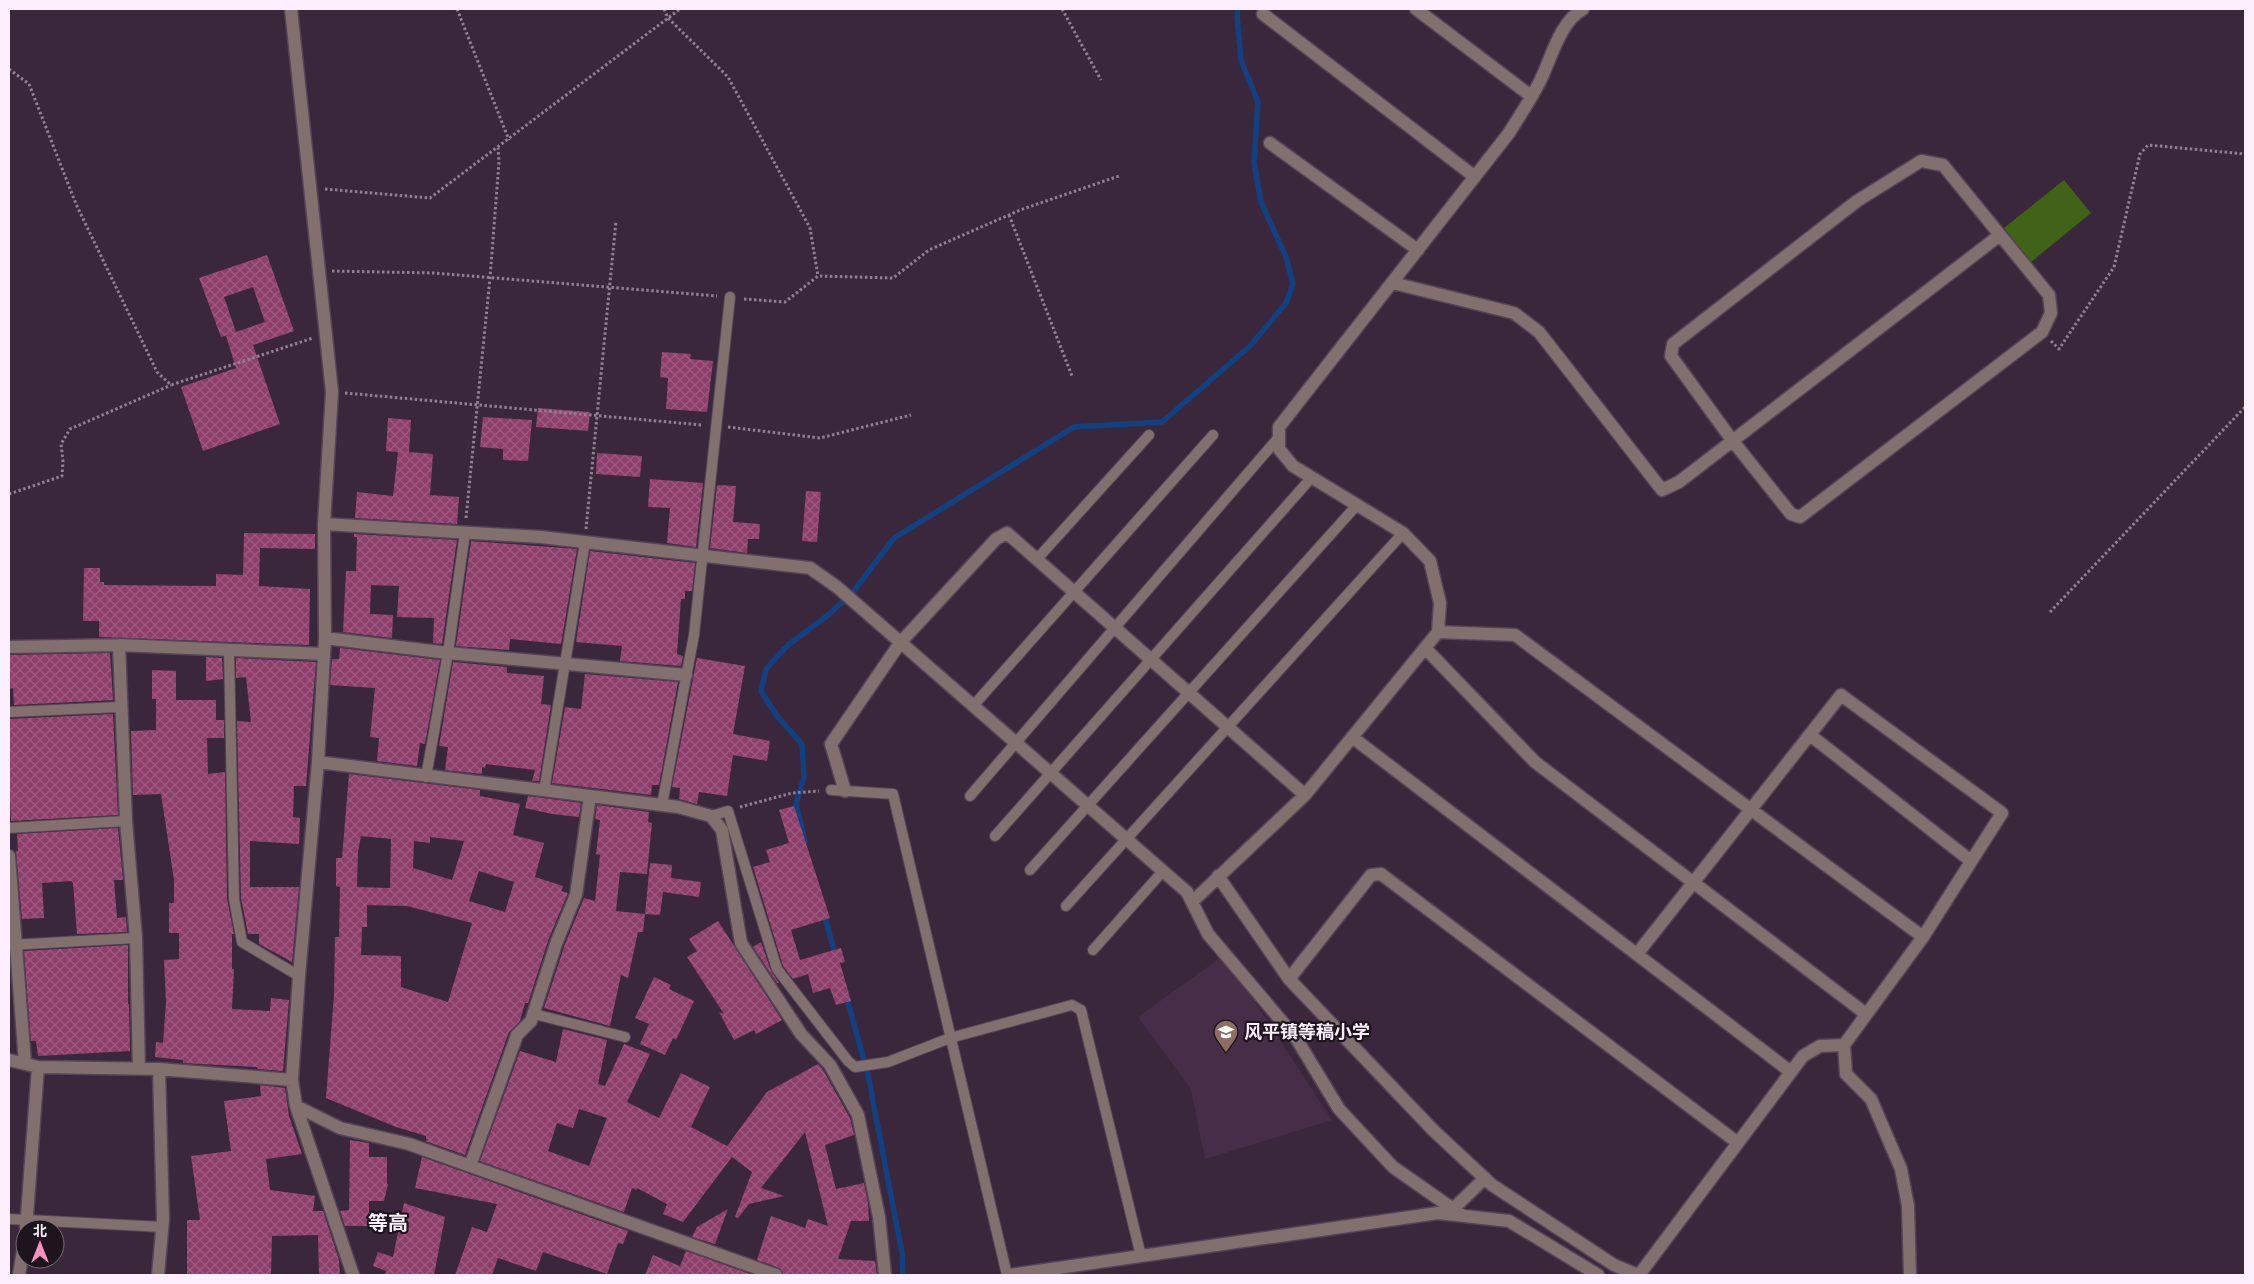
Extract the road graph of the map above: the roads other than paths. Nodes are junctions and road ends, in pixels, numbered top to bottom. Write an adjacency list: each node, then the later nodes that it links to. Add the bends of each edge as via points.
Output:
1 (291, 9): 18 (street, via 332,392)
2 (1416, 9): 5 (street)
3 (1576, 10): 5 (street)
4 (1263, 14): 7 (street)
5 (1531, 96): 7 (street, via 1509,133)
6 (1270, 143): 9 (street)
7 (1475, 177): 9 (street)
8 (2000, 234): 15 (street); 15 (street, via 2049,295 2051,313 2042,332 1800,517 1791,514); 15 (street, via 1943,165 1921,161 1857,201 1673,344 1671,356)
9 (1418, 250): 10 (street)
10 (1393, 283): 14 (street, via 1279,427); 15 (street, via 1514,312 1539,332 1662,490 1679,482)
11 (730, 298): 22 (lane)
12 (1149, 435): 23 (lane)
13 (1213, 435): 24 (lane)
14 (1279, 437): 16 (street, via 1279,448 1292,466); 25 (lane)
15 (1732, 440)
16 (1312, 478): 17 (street); 35 (lane)
17 (1357, 504): 20 (street); 38 (lane)
18 (324, 524): 19 (street); 27 (street)
19 (465, 532): 21 (street); 33 (lane)
20 (1403, 532): 26 (street, via 1430,561 1440,603); 42 (lane)
21 (585, 542): 22 (street); 36 (lane)
22 (704, 556): 28 (street, via 810,568 837,587); 37 (lane)
23 (1037, 559): 24 (street); 28 (street, via 1008,533 996,540)
24 (1074, 592): 25 (street); 39 (lane)
25 (1115, 627): 35 (street); 45 (lane)
26 (1438, 632): 31 (street); 57 (street, via 1515,635)
27 (325, 638): 33 (street); 34 (street)
28 (900, 643): 39 (street); 51 (street, via 831,744)
29 (119, 645): 30 (street); 32 (street); 40 (street)
30 (9, 647)
31 (1425, 648): 44 (street); 68 (street, via 1535,762)
32 (228, 649): 34 (street); 76 (lane, via 234,899 242,942)
33 (448, 653): 36 (street); 48 (lane)
34 (324, 654): 46 (street)
35 (1151, 659): 38 (street); 47 (lane)
36 (566, 662): 37 (street); 50 (lane)
37 (686, 675): 55 (lane)
38 (1189, 692): 42 (street); 56 (lane)
39 (973, 706): 45 (street)
40 (120, 707): 41 (lane); 59 (street)
41 (9, 712)
42 (1228, 727): 52 (street); 62 (lane)
43 (1810, 735): 57 (street); 64 (street); 64 (street, via 1841,695 2002,813)
44 (1352, 738): 52 (street); 75 (street)
45 (1016, 743): 47 (street); 54 (lane)
46 (318, 762): 48 (street); 76 (street)
47 (1050, 773): 56 (street); 61 (lane)
48 (426, 777): 50 (street)
49 (831, 790): 51 (lane)
50 (544, 791): 53 (street)
51 (845, 791): 81 (lane, via 892,794)
52 (1305, 795): 67 (street)
53 (590, 796): 55 (street); 78 (street, via 576,895 557,941)
54 (970, 796)
55 (662, 805): 58 (street)
56 (1087, 806): 62 (street); 65 (lane)
57 (1751, 810): 68 (street); 71 (street)
58 (711, 816): 81 (lane, via 728,811 776,969 848,1061 855,1067 888,1062); 102 (street, via 722,830 741,943 801,1034 830,1065 858,1115 879,1217)
59 (126, 820): 60 (lane); 72 (street)
60 (9, 828)
61 (994, 836)
62 (1126, 840): 66 (street); 70 (lane)
63 (9, 856): 73 (street)
64 (1971, 862): 71 (street)
65 (1030, 870)
66 (1163, 871): 69 (street, via 1187,892); 74 (lane)
67 (1218, 876): 69 (street); 77 (street)
68 (1694, 882): 75 (street); 79 (street)
69 (1192, 902): 94 (street, via 1208,934 1296,1038 1338,1109 1393,1167)
70 (1066, 906)
71 (1923, 937): 79 (street)
72 (136, 938): 73 (lane); 86 (street)
73 (12, 945): 84 (street)
74 (1093, 950)
75 (1637, 954): 88 (street)
76 (298, 976): 89 (street)
77 (1289, 980): 91 (street, via 1371,875 1381,874); 93 (street, via 1434,1131)
78 (534, 1014): 80 (lane); 92 (street, via 532,1021 517,1035)
79 (1866, 1014): 82 (street)
80 (625, 1037)
81 (950, 1038): 98 (lane, via 1072,1005 1081,1010); 103 (lane)
82 (1844, 1045): 88 (street, via 1820,1046 1803,1056); 106 (street, via 1846,1074 1870,1099 1901,1169 1908,1206)
83 (9, 1060): 84 (street)
84 (24, 1063): 85 (street)
85 (38, 1067): 86 (street); 95 (street)
86 (140, 1069): 87 (street)
87 (159, 1069): 89 (street); 97 (street)
88 (1791, 1072): 91 (street)
89 (292, 1080): 90 (street)
90 (296, 1106): 92 (street, via 340,1128 408,1144); 100 (street)
91 (1738, 1143): 105 (street)
92 (470, 1166): 101 (street)
93 (1485, 1178): 94 (street); 105 (street, via 1614,1265)
94 (1458, 1212): 98 (street); 104 (street, via 1510,1222)
95 (27, 1219)
96 (65, 1226): 97 (lane)
97 (163, 1227): 99 (street)
98 (1142, 1256): 103 (street)
99 (158, 1275)
100 (353, 1275)
101 (776, 1275)
102 (886, 1275)
103 (1008, 1275)
104 (1598, 1275)
105 (1638, 1275)
106 (1910, 1275)

